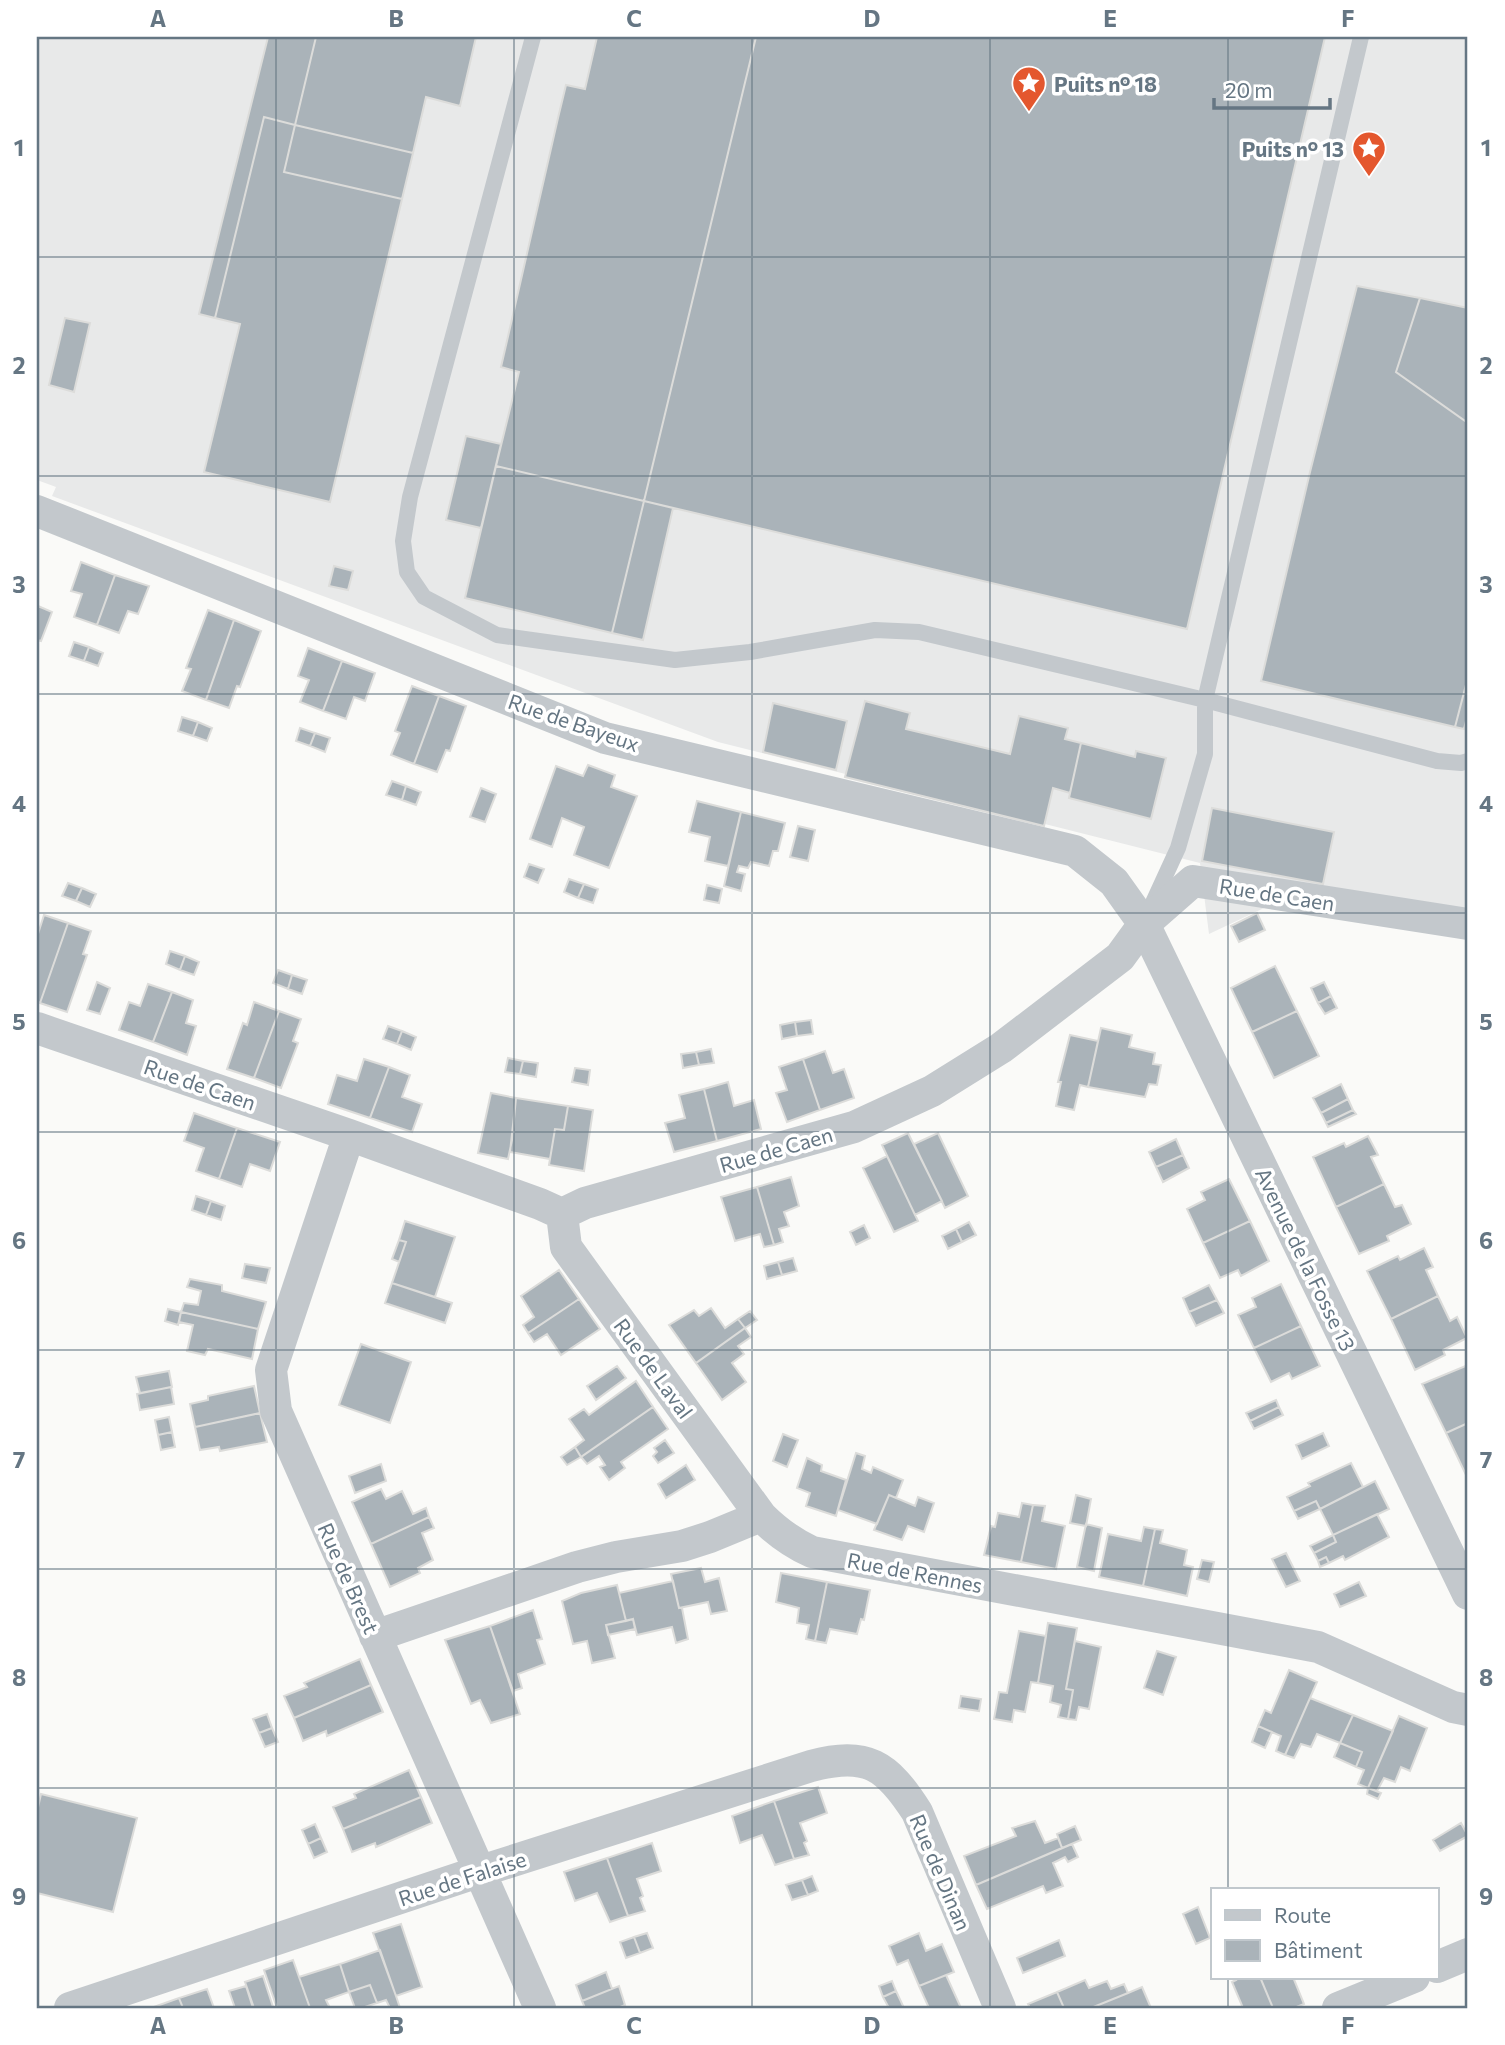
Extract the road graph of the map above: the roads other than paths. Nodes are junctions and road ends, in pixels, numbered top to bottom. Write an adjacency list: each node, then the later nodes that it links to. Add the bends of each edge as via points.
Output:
1 (533, 37): 4 (lane, via 410,497 403,541 407,572 424,597 497,635 676,660 875,630 919,632)
2 (1361, 37): 4 (lane)
3 (37, 511): 6 (street, Rue de Bayeux, via 605,738 1075,850 1114,882)
4 (1205, 700): 5 (lane, via 1437,761); 6 (lane, via 1205,754 1178,848)
5 (1468, 761)
6 (1144, 924): 7 (street, Rue de Caen, via 1193,881); 10 (street, Rue de Caen, via 1120,957 1001,1048 932,1091 855,1127 585,1203); 12 (street, Avenue de la Fosse 13)
7 (1468, 924)
8 (37, 1028): 9 (street, Rue de Caen)
9 (349, 1135): 10 (street, Rue de Caen); 13 (street, Rue de Brest, via 271,1370 276,1411)
10 (562, 1214): 11 (street, Rue de Laval, via 566,1247)
11 (761, 1516): 13 (street, via 682,1546 577,1567); 14 (street, Rue de Rennes, via 778,1533 812,1552 1318,1647)
12 (1468, 1594)
13 (375, 1636): 16 (street, Rue de Brest)
14 (1468, 1710)
15 (856, 1759): 16 (street, Rue de Falaise, via 811,1766); 22 (street, Rue de Dinan, via 891,1776 917,1812)
16 (481, 1871): 20 (street, Rue de Falaise); 21 (street, Rue de Brest)
17 (1468, 1954): 18 (street)
18 (1438, 1967)
19 (1409, 1979): 23 (street)
20 (70, 2008)
21 (540, 2008)
22 (1000, 2008)
23 (1338, 2008)

